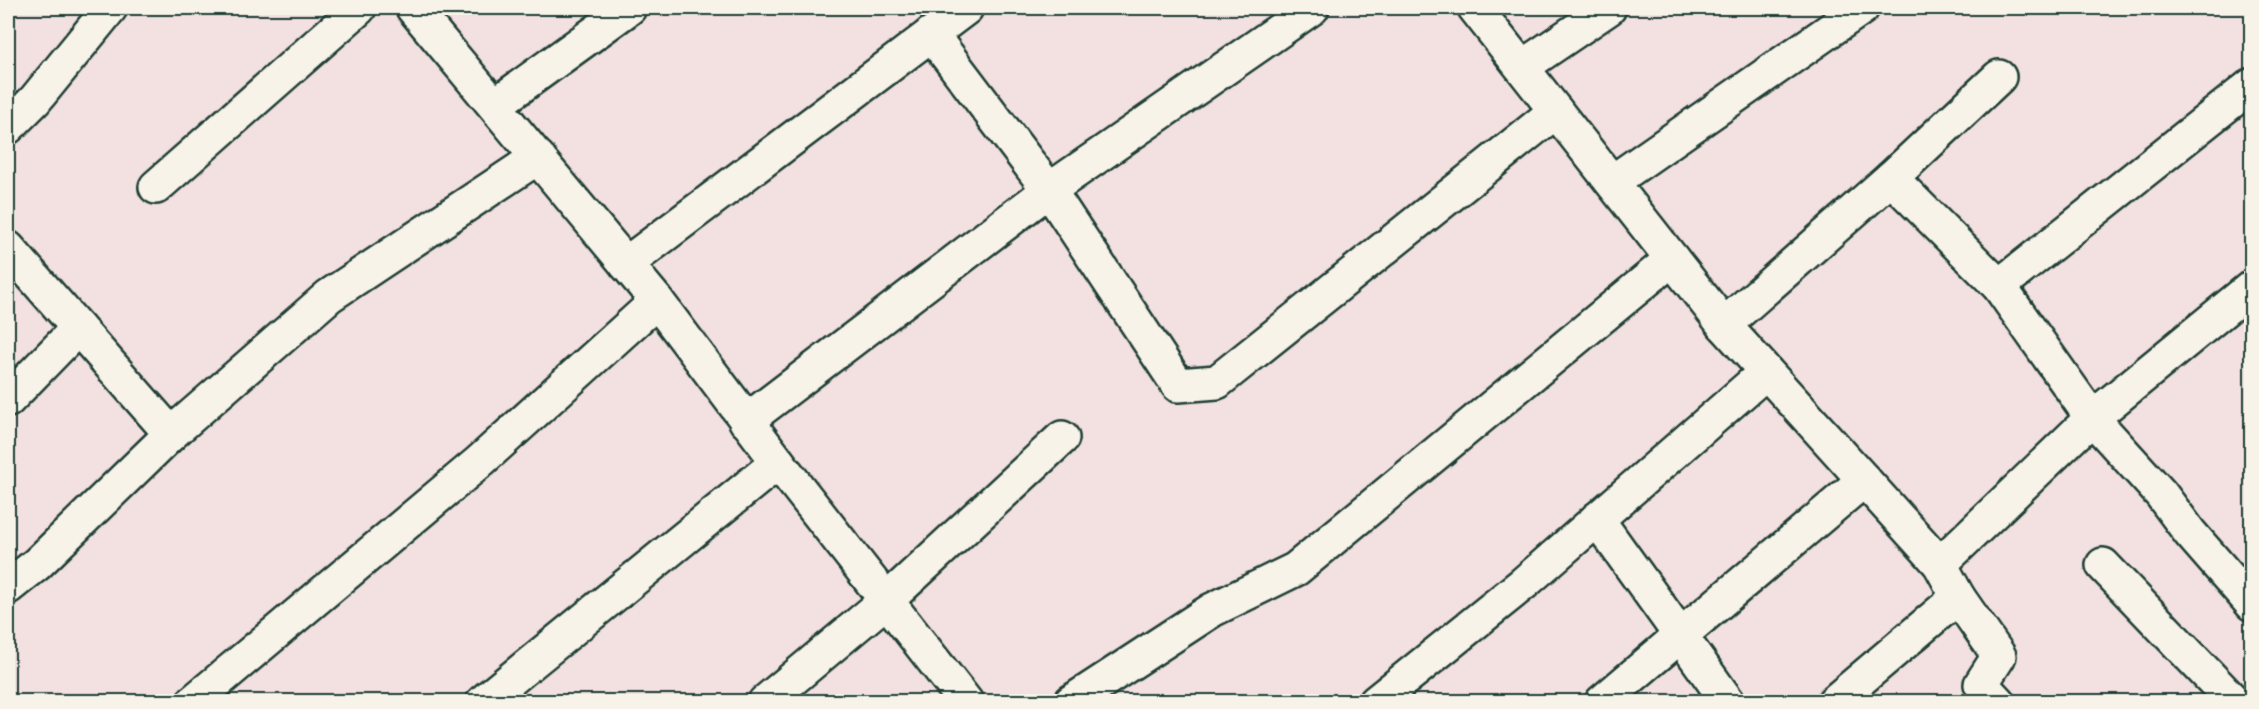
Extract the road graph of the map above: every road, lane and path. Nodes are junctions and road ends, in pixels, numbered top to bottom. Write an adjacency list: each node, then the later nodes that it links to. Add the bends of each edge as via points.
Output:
1 (110, 8): 16 (street)
2 (359, 8): 20 (street)
3 (413, 8): 14 (street)
4 (628, 8): 14 (street)
5 (966, 8): 10 (street)
6 (1312, 8): 21 (street)
7 (1475, 8): 11 (street)
8 (1609, 8): 11 (street)
9 (1862, 8): 19 (street)
10 (931, 33): 21 (street); 24 (street)
11 (1522, 67): 15 (street)
12 (1999, 77): 18 (street)
13 (2252, 85): 25 (street)
14 (495, 105): 17 (street)
15 (1556, 111): 19 (street); 21 (street, via 1217,382 1178,385)
16 (8, 127)
17 (538, 157): 24 (street); 34 (street, via 329,296)
18 (1891, 178): 25 (street); 28 (street)
19 (1612, 182): 23 (street)
20 (156, 187)
21 (1049, 190): 33 (street)
22 (8, 248): 29 (street)
23 (1672, 259): 28 (street); 51 (street, via 1296,569 1212,610)
24 (626, 264): 27 (street)
25 (1999, 286): 32 (street)
26 (2252, 287): 32 (street)
27 (657, 301): 33 (street); 47 (street, via 478,464)
28 (1724, 325): 30 (street)
29 (78, 328): 31 (street); 34 (street)
30 (1766, 372): 37 (street); 38 (street)
31 (8, 400)
32 (2092, 418): 39 (street); 44 (street)
33 (746, 421): 36 (street)
34 (171, 434): 41 (street, via 38,564)
35 (1062, 438): 43 (street)
36 (778, 462): 43 (street); 48 (street)
37 (1864, 480): 39 (street); 45 (street)
38 (1597, 519): 45 (street); 52 (street)
39 (1940, 564): 42 (street)
40 (2103, 565): 57 (street)
41 (8, 587)
42 (1958, 597): 55 (street); 56 (street, via 1999,656 1982,684)
43 (887, 600): 49 (street); 50 (street)
44 (2252, 604)
45 (1681, 636): 53 (street); 54 (street)
46 (2252, 689): 57 (street)
47 (193, 702)
48 (483, 702)
49 (765, 702)
50 (966, 702)
51 (1071, 702)
52 (1376, 702)
53 (1602, 702)
54 (1728, 702)
55 (1834, 702)
56 (1998, 702)
57 (2236, 702)

